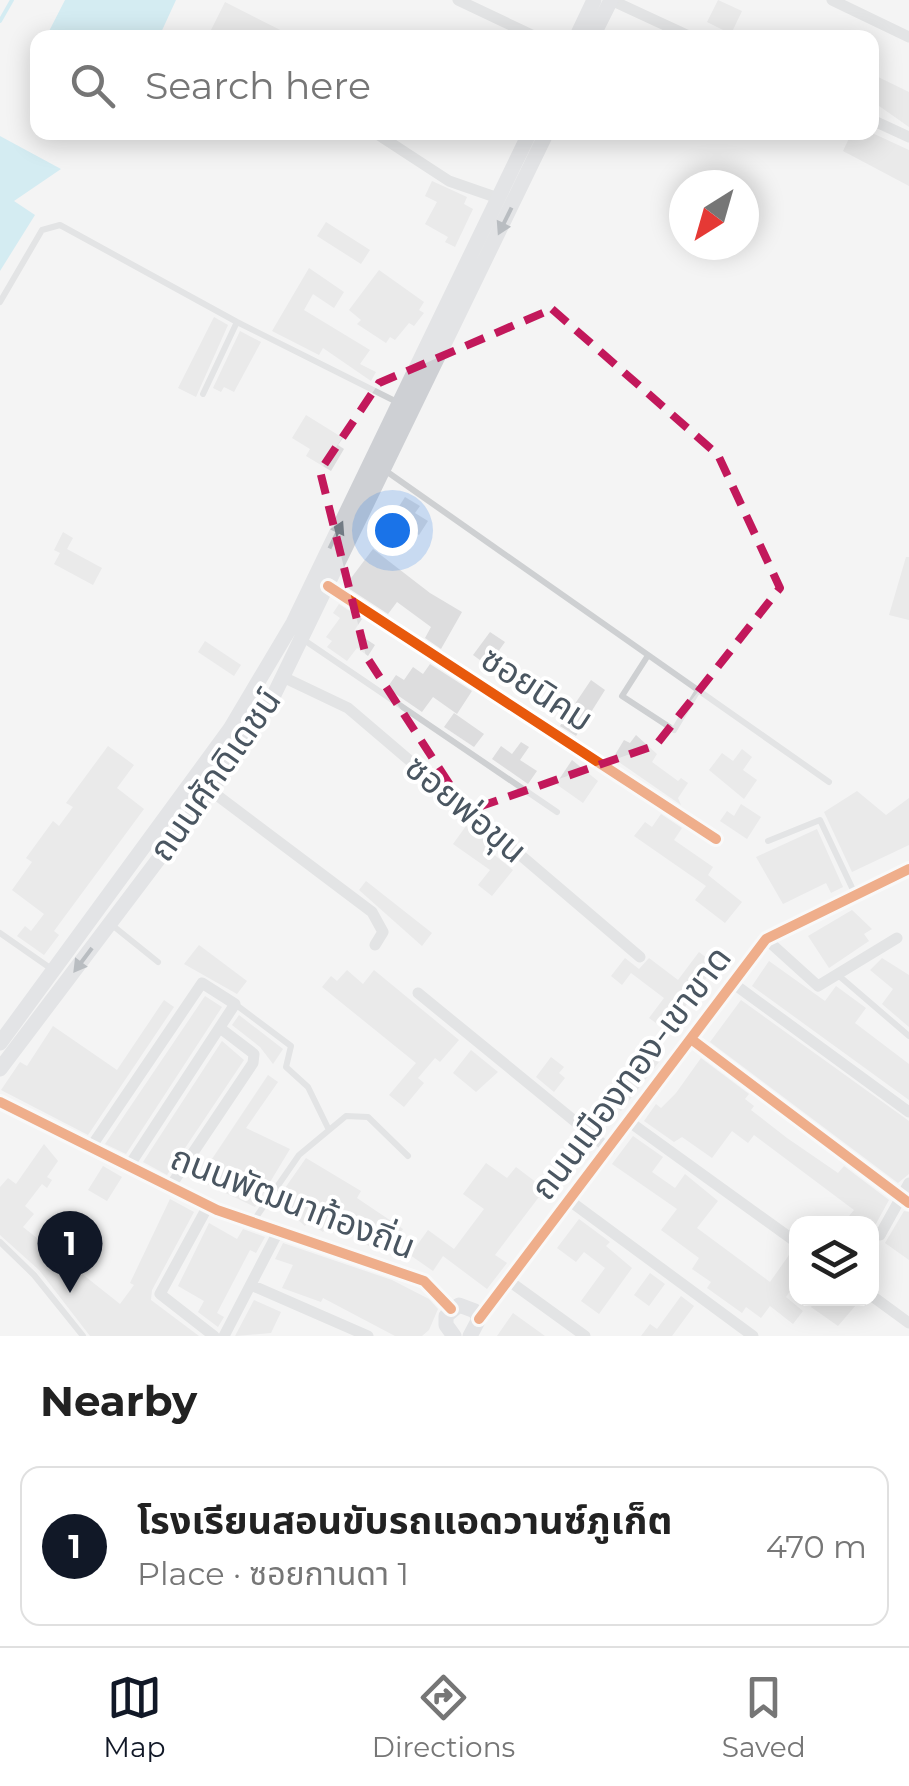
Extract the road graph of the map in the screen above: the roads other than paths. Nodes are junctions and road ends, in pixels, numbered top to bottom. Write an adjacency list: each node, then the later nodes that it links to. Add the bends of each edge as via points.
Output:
1 (458, 0): 5 (street)
2 (594, 0): 6 (main road)
3 (611, 0): 7 (main road); 8 (street)
4 (832, 0): 9 (street)
5 (521, 30)
6 (580, 30)
7 (596, 30)
8 (676, 30)
9 (909, 37)
10 (879, 123): 11 (street)
11 (909, 137)
12 (386, 140): 15 (street, via 449,181)
13 (526, 140): 15 (main road, ถนนศักดิเดชน์)
14 (543, 140): 20 (main road, ถนนศักดิเดชน์, one-way to 20)
15 (498, 198): 19 (main road, ถนนศักดิเดชน์)
16 (0, 302): 17 (lane, via 42,230 60,225)
17 (238, 322): 18 (lane); 19 (lane)
18 (204, 394)
19 (400, 404): 40 (main road, ถนนศักดิเดชน์, one-way to 19, via 230,729 293,623)
20 (386, 471): 21 (main road, ถนนศักดิเดชน์); 23 (lane)
21 (328, 586): 22 (main road, ถนนศักดิเดชน์); 29 (street, ซอยนิคม)
22 (303, 639): 24 (main road, ถนนศักดิเดชน์); 28 (lane)
23 (647, 657): 25 (lane); 25 (lane, via 622,696 674,730)
24 (283, 677): 27 (main road, ถนนศักดิเดชน์, via 247,742); 38 (street, ซอยพ่อขุน, via 348,708)
25 (697, 692): 26 (lane)
26 (828, 782)
27 (210, 790): 33 (main road, ถนนศักดิเดชน์); 37 (street, via 372,912 383,932)
28 (556, 812)
29 (716, 838)
30 (768, 842): 32 (lane, via 820,820)
31 (908, 872): 32 (main road, ถนนเมืองทอง-เขาขาด)
32 (855, 895): 36 (main road, ถนนเมืองทอง-เขาขาด)
33 (110, 923): 39 (lane); 49 (main road, ถนนศักดิเดชน์, one-way to 49)
34 (0, 933): 40 (lane)
35 (897, 938): 41 (street)
36 (766, 939): 41 (street, via 818,986); 42 (main road, ถนนเมืองทอง-เขาขาด)
37 (374, 945)
38 (640, 956)
39 (158, 962)
40 (54, 971): 48 (main road, ถนนศักดิเดชน์)
41 (837, 975): 46 (lane)
42 (734, 984): 47 (main road, ถนนเมืองทอง-เขาขาด); 51 (street)
43 (418, 993): 55 (street)
44 (235, 1004): 45 (street); 53 (lane, via 291,1046 286,1067 308,1087); 54 (street, via 202,983)
45 (220, 1028): 57 (street); 59 (street, via 254,1054 252,1064)
46 (909, 1036)
47 (690, 1039): 52 (main road, ถนนเมืองทอง-เขาขาด); 60 (street)
48 (0, 1043)
49 (0, 1070)
50 (0, 1102): 54 (street, ถนนพัฒนาท้องถิ่น)
51 (909, 1112)
52 (631, 1123): 55 (main road, ถนนเมืองทอง-เขาขาด); 66 (street)
53 (329, 1130): 56 (lane, via 346,1116 368,1117); 63 (lane, via 299,1155)
54 (91, 1148): 57 (street, ถนนพัฒนาท้องถิ่น)
55 (610, 1150): 61 (main road, ถนนเมืองทอง-เขาขาด)
56 (408, 1156)
57 (129, 1166): 59 (street, ถนนพัฒนาท้องถิ่น)
58 (909, 1183): 60 (street)
59 (170, 1187): 62 (street, ถนนพัฒนาท้องถิ่น)
60 (905, 1200): 65 (street)
61 (570, 1201): 68 (main road, ถนนเมืองทอง-เขาขาด); 81 (street)
62 (208, 1206): 63 (street, ถนนพัฒนาท้องถิ่น); 75 (street, via 160,1294)
63 (252, 1224): 64 (street, ถนนพัฒนาท้องถิ่น)
64 (278, 1232): 69 (street); 71 (street, ถนนพัฒนาท้องถิ่น, via 424,1281)
65 (880, 1235)
66 (789, 1237)
67 (0, 1242): 74 (lane)
68 (509, 1281): 72 (main road, ถนนเมืองทอง-เขาขาด); 80 (street)
69 (251, 1285): 76 (street); 77 (street)
70 (879, 1301): 73 (street)
71 (451, 1309): 72 (main road, via 468,1306); 78 (main road, via 446,1324)
72 (479, 1319): 79 (main road, ถนนเมืองทอง-เขาขาด)
73 (909, 1323)
74 (83, 1336)
75 (214, 1336)
76 (224, 1336)
77 (368, 1336)
78 (454, 1336)
79 (470, 1336)
80 (585, 1336)
81 (754, 1336)

